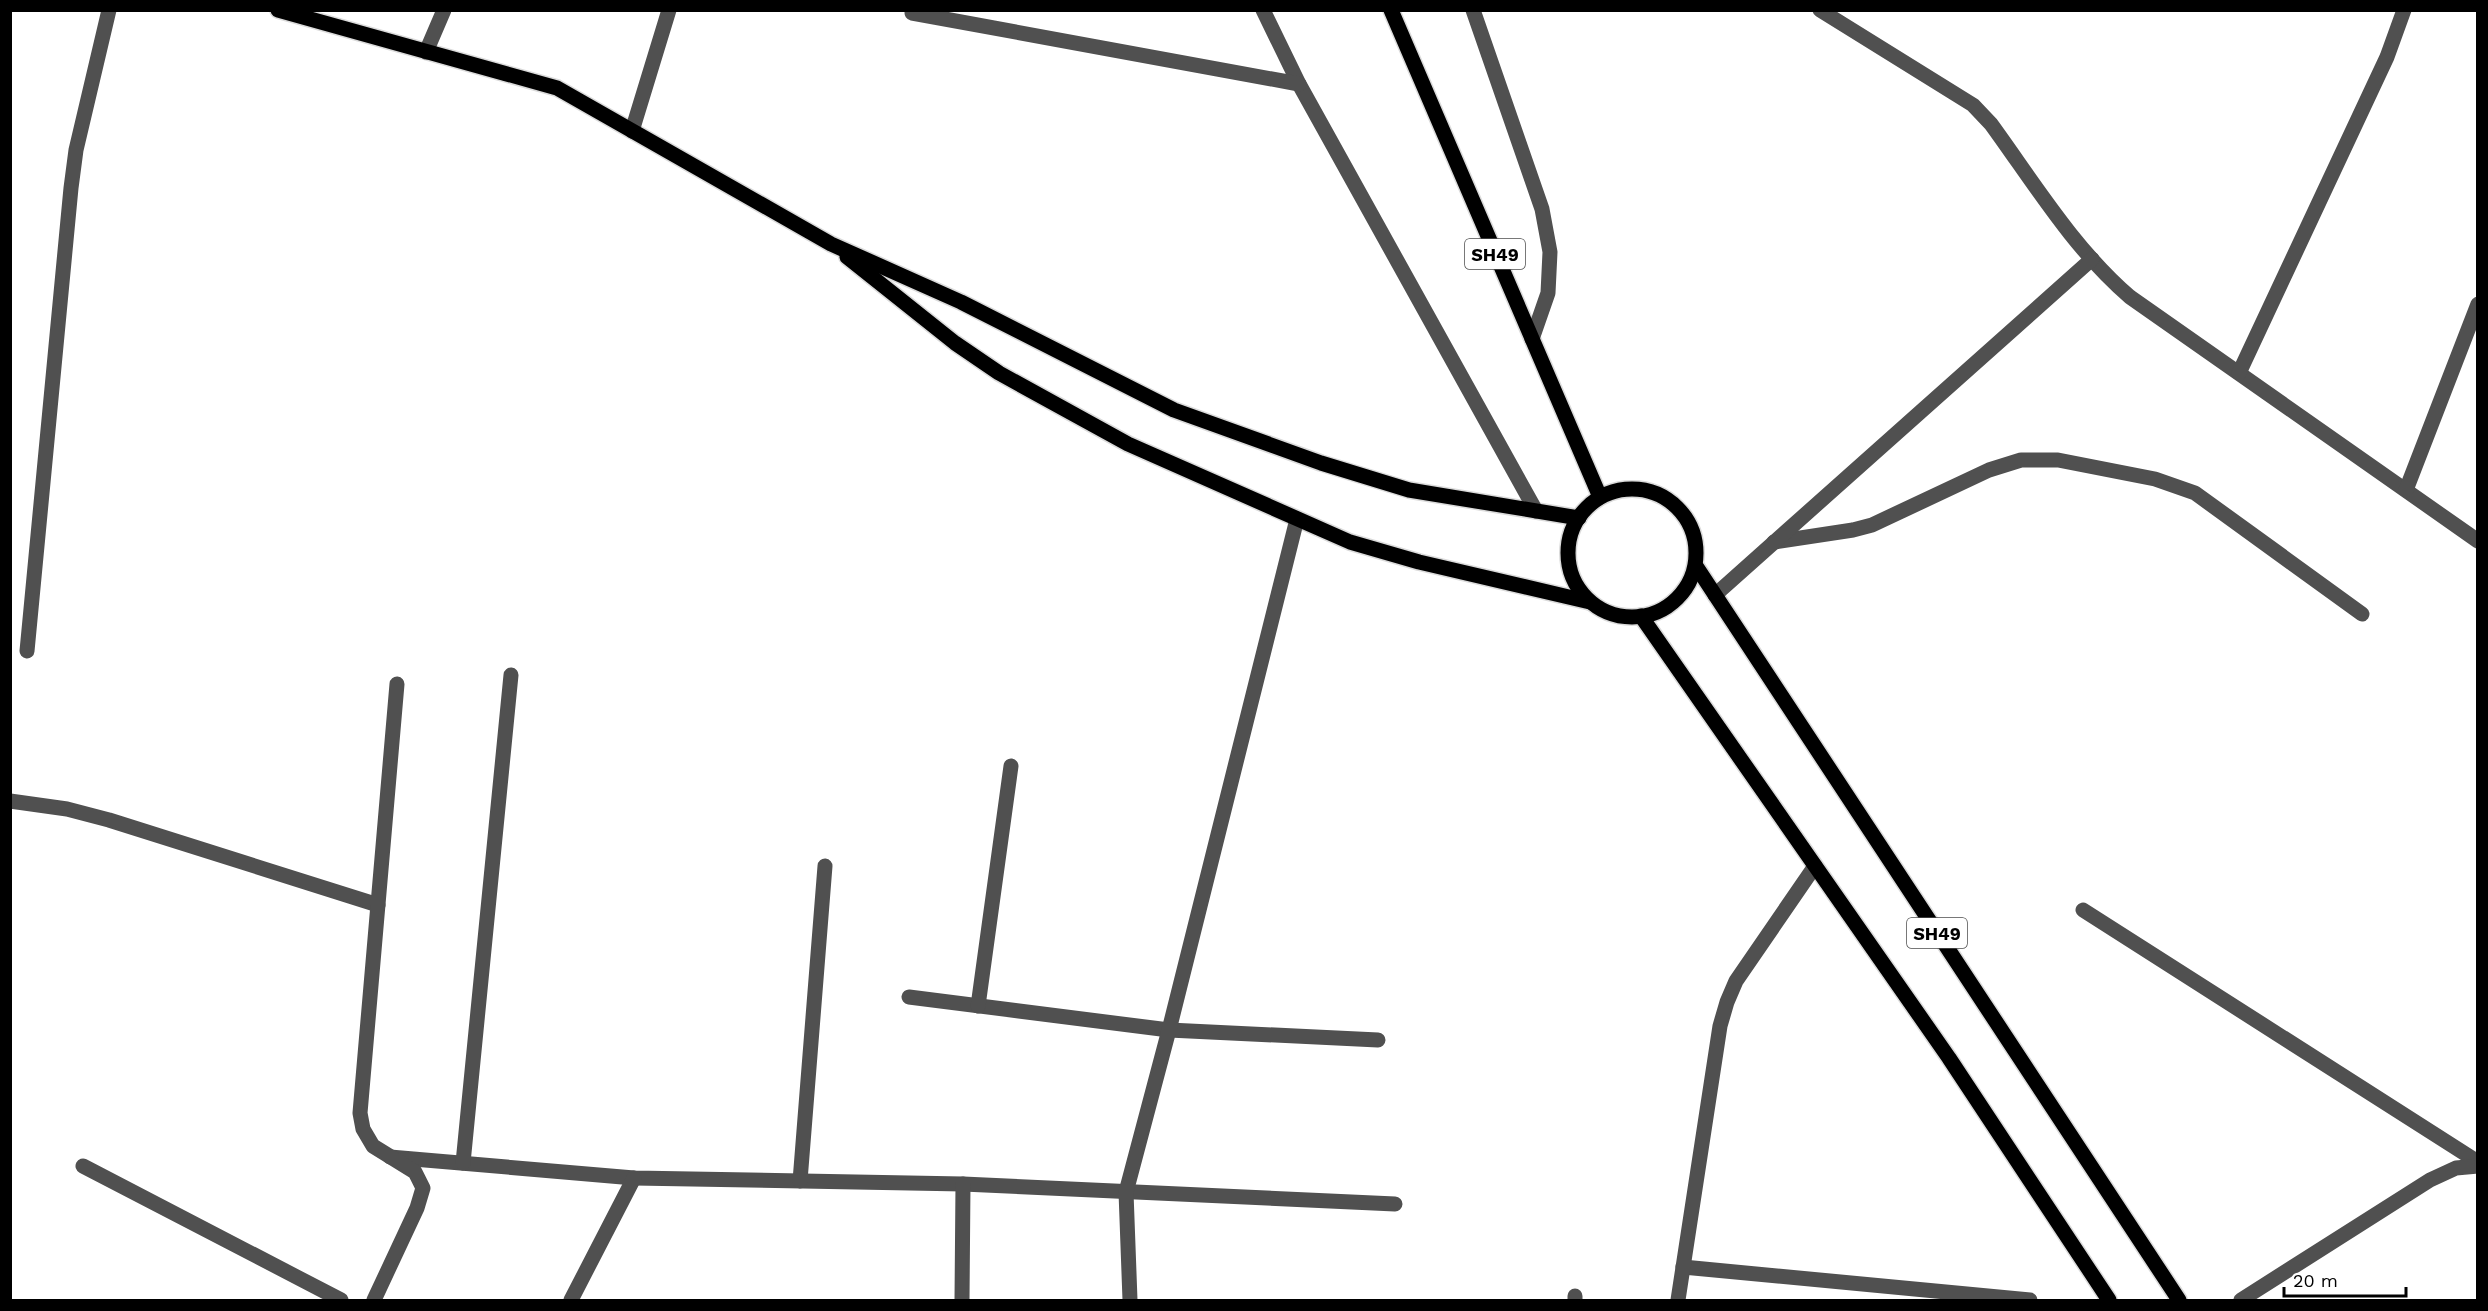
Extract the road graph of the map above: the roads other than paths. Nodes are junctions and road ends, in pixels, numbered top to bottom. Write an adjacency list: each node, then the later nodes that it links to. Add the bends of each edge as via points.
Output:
1 (109, 10): 31 (street, via 70,188)
2 (278, 10): 11 (main road)
3 (444, 10): 11 (street)
4 (669, 10): 13 (street)
5 (1263, 10): 12 (street)
6 (1391, 10): 17 (main road, SH49)
7 (1473, 10): 17 (street, via 1542,209 1550,252 1548,293)
8 (1820, 10): 15 (street, via 1973,105)
9 (2404, 10): 18 (street, via 2387,57)
10 (912, 13): 12 (street)
11 (426, 52): 13 (main road, via 557,88)
12 (1299, 84): 21 (street)
13 (632, 131): 14 (main road)
14 (831, 244): 21 (main road, via 961,302 1174,410 1320,463 1409,490); 23 (main road, via 955,343 999,373 1128,444)
15 (2092, 259): 18 (street, via 2130,297); 25 (street)
16 (2478, 304): 19 (street)
17 (1532, 339): 20 (main road, SH49)
18 (2239, 373): 19 (street)
19 (2406, 490): 24 (street)
20 (1600, 497): 22 (main road); 26 (main road, via 1619,489 1639,489 1658,494 1675,505 1693,533)
21 (1536, 511): 22 (main road)
22 (1579, 518): 28 (main road, via 1568,545 1568,565)
23 (1297, 519): 28 (main road, via 1350,542 1419,562); 42 (street)
24 (2478, 541)
25 (1774, 542): 27 (street); 29 (street, via 1872,525 1989,470 2021,460 2058,460 2155,479 2195,493)
26 (1696, 566): 27 (main road, SH49); 30 (main road, via 1687,587 1672,604 1653,615)
27 (1715, 595): 62 (main road, SH49)
28 (1590, 602): 30 (main road, via 1609,614)
29 (2362, 614)
30 (1641, 616): 37 (main road, SH49)
31 (27, 651)
32 (511, 675): 45 (street)
33 (397, 684): 38 (street)
34 (1011, 766): 41 (street)
35 (10, 801): 38 (street, via 109,820)
36 (825, 866): 49 (street)
37 (1815, 866): 53 (street, via 1736,981 1726,1002); 61 (main road, SH49)
38 (378, 905): 44 (street, via 360,1113 363,1129 373,1146)
39 (2083, 910): 46 (street)
40 (909, 997): 41 (street)
41 (978, 1006): 42 (street)
42 (1169, 1030): 43 (street); 51 (street)
43 (1377, 1040)
44 (390, 1157): 45 (street); 55 (street, via 415,1172 423,1188)
45 (463, 1163): 48 (street)
46 (2478, 1164): 63 (street, via 2456,1168 2430,1180)
47 (83, 1166): 54 (street)
48 (634, 1178): 49 (street); 56 (street)
49 (800, 1181): 50 (street)
50 (963, 1184): 51 (street); 57 (street)
51 (1126, 1192): 52 (street); 58 (street)
52 (1395, 1204)
53 (1683, 1267): 59 (street); 60 (street)
54 (341, 1300)
55 (374, 1300)
56 (571, 1300)
57 (962, 1300)
58 (1130, 1300)
59 (1678, 1300)
60 (2030, 1300)
61 (2109, 1300)
62 (2179, 1300)
63 (2241, 1300)

